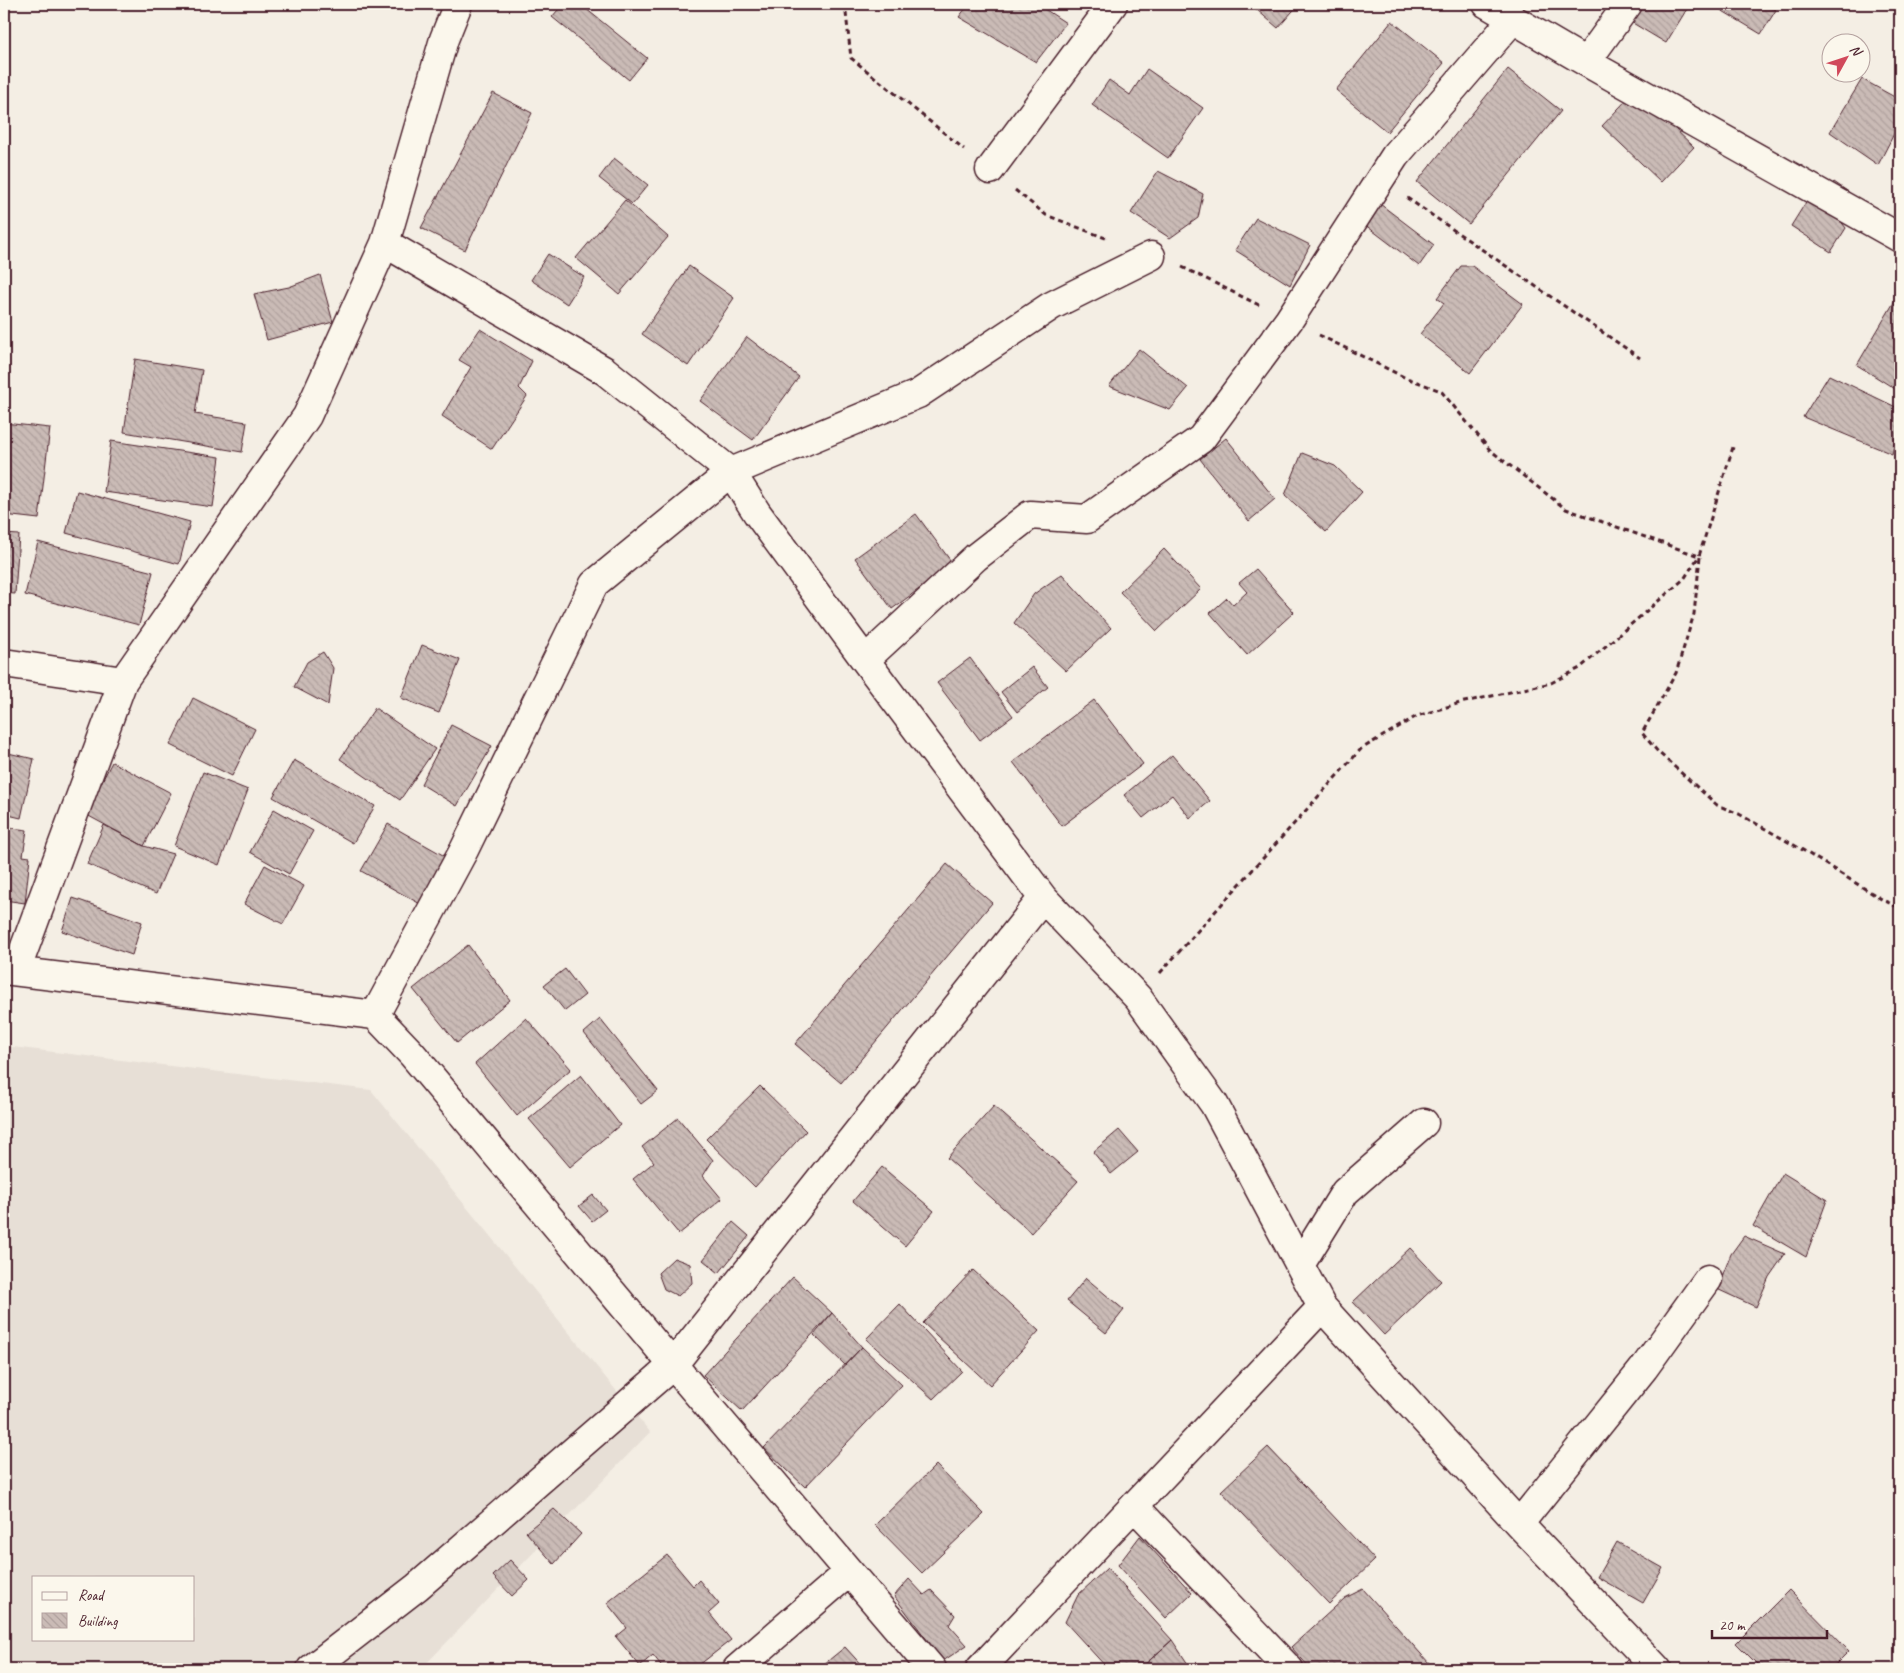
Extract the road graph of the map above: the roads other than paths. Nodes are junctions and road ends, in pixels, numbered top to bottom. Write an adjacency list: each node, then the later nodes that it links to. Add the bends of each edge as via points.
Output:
1 (458, 4): 9 (street, via 444,39)
2 (1112, 4): 7 (street)
3 (1487, 4): 5 (street)
4 (1628, 4): 6 (street)
5 (1513, 19): 6 (street); 12 (street, via 1395,156 1289,320 1201,439 1087,519 1030,515 976,556)
6 (1586, 62): 8 (street)
7 (990, 170)
8 (1900, 238)
9 (385, 243): 11 (street, via 605,372); 14 (street, via 307,416)
10 (1151, 256): 11 (street, via 1051,306 918,394)
11 (731, 472): 12 (street, via 757,513); 17 (street, via 594,584 464,850)
12 (865, 660): 15 (street)
13 (4, 663): 14 (street)
14 (123, 681): 16 (street)
15 (1043, 898): 19 (street, via 1138,998 1214,1104); 22 (street)
16 (10, 970): 17 (street)
17 (375, 1015): 22 (street, via 412,1054)
18 (1424, 1124): 19 (street, via 1345,1192)
19 (1300, 1265): 21 (street)
20 (1708, 1279): 24 (street, via 1644,1368)
21 (1322, 1307): 23 (street); 24 (street)
22 (673, 1365): 25 (street); 26 (street, via 417,1587)
23 (1134, 1506): 29 (street); 30 (street)
24 (1519, 1524): 31 (street)
25 (849, 1572): 27 (street); 28 (street)
26 (311, 1669)
27 (738, 1669)
28 (932, 1669)
29 (980, 1669)
30 (1289, 1669)
31 (1657, 1669)

